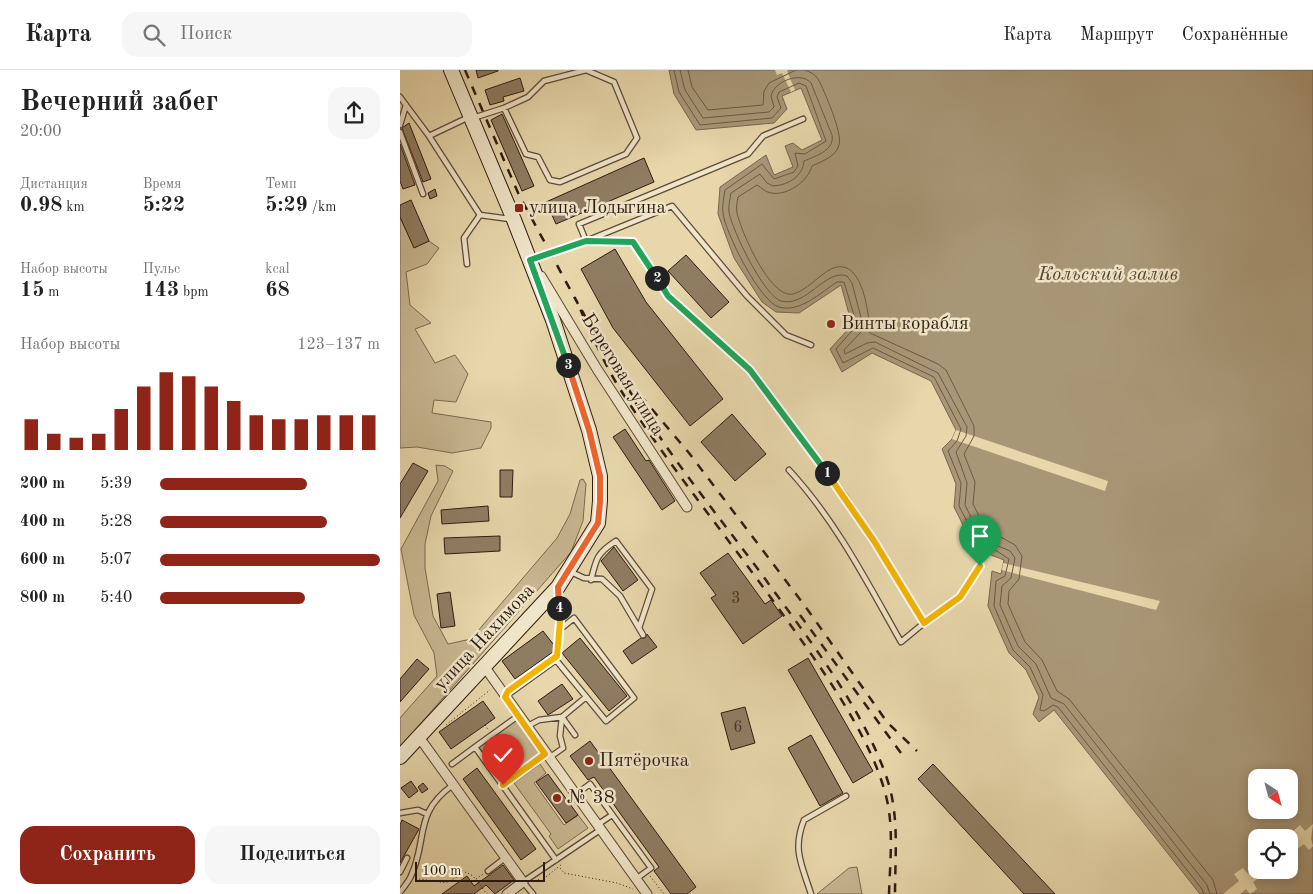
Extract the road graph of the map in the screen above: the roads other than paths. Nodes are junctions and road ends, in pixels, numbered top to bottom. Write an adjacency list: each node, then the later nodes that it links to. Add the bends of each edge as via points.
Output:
1 (451, 70): 6 (street, улица Нахимова)
2 (400, 97): 3 (lane)
3 (406, 105): 5 (lane); 10 (lane)
4 (504, 108): 4 (lane, via 528,97 544,81 586,70 614,82 637,138 626,154 560,182 550,180 538,157 526,154); 6 (lane)
5 (401, 116): 8 (lane)
6 (471, 117): 10 (lane); 13 (street, улица Нахимова)
7 (803, 119): 14 (lane, via 763,136 748,154 579,224)
8 (400, 125)
9 (400, 132): 11 (lane)
10 (429, 136): 12 (lane)
11 (423, 194)
12 (480, 215): 13 (lane); 16 (lane, via 464,238)
13 (514, 220): 15 (street, улица Нахимова)
14 (586, 241): 15 (lane); 17 (lane, via 672,206 747,296 786,335); 23 (lane, via 633,242 668,296 750,370 845,496)
15 (530, 260): 19 (street, Береговая улица); 21 (street, улица Нахимова, via 589,430 600,476 598,523)
16 (467, 264)
17 (811, 345)
18 (790, 470): 23 (lane, via 814,497 839,534 901,642)
19 (687, 507)
20 (980, 566): 23 (lane, via 960,597)
21 (569, 571): 22 (lane); 27 (street, улица Нахимова)
22 (591, 580): 25 (lane, via 602,579 620,596); 25 (lane, via 597,557 616,541 652,590)
23 (924, 623)
24 (562, 624): 29 (lane, via 574,618 634,698 606,721)
25 (638, 628): 26 (lane)
26 (643, 635)
27 (484, 666): 28 (street); 34 (street, улица Нахимова)
28 (505, 697): 29 (lane, via 556,660); 30 (street)
29 (586, 697): 31 (lane)
30 (518, 716): 32 (street); 35 (lane)
31 (562, 717): 32 (lane, via 539,720); 33 (lane); 36 (lane, via 560,736 563,748)
32 (526, 727): 36 (street)
33 (575, 735)
34 (419, 737): 37 (street, улица Нахимова); 39 (street)
35 (475, 747): 38 (lane); 48 (lane)
36 (547, 756): 40 (street)
37 (400, 757)
38 (452, 764)
39 (453, 786): 43 (lane, via 439,795); 47 (street)
40 (575, 795): 44 (lane, via 590,784); 45 (street)
41 (846, 796): 57 (lane, via 804,820 797,837 799,858)
42 (400, 813): 43 (lane, via 418,810)
43 (427, 814): 53 (lane, via 412,876)
44 (612, 814): 45 (lane); 51 (lane, via 651,868)
45 (599, 827): 48 (lane); 51 (street)
46 (408, 858): 50 (lane)
47 (505, 858): 49 (lane); 52 (street)
48 (556, 860): 52 (lane)
49 (488, 871)
50 (400, 872)
51 (636, 879): 54 (street)
52 (523, 882): 55 (street); 56 (lane)
53 (400, 892)
54 (644, 892)
55 (507, 894)
56 (533, 894)
57 (811, 894)

